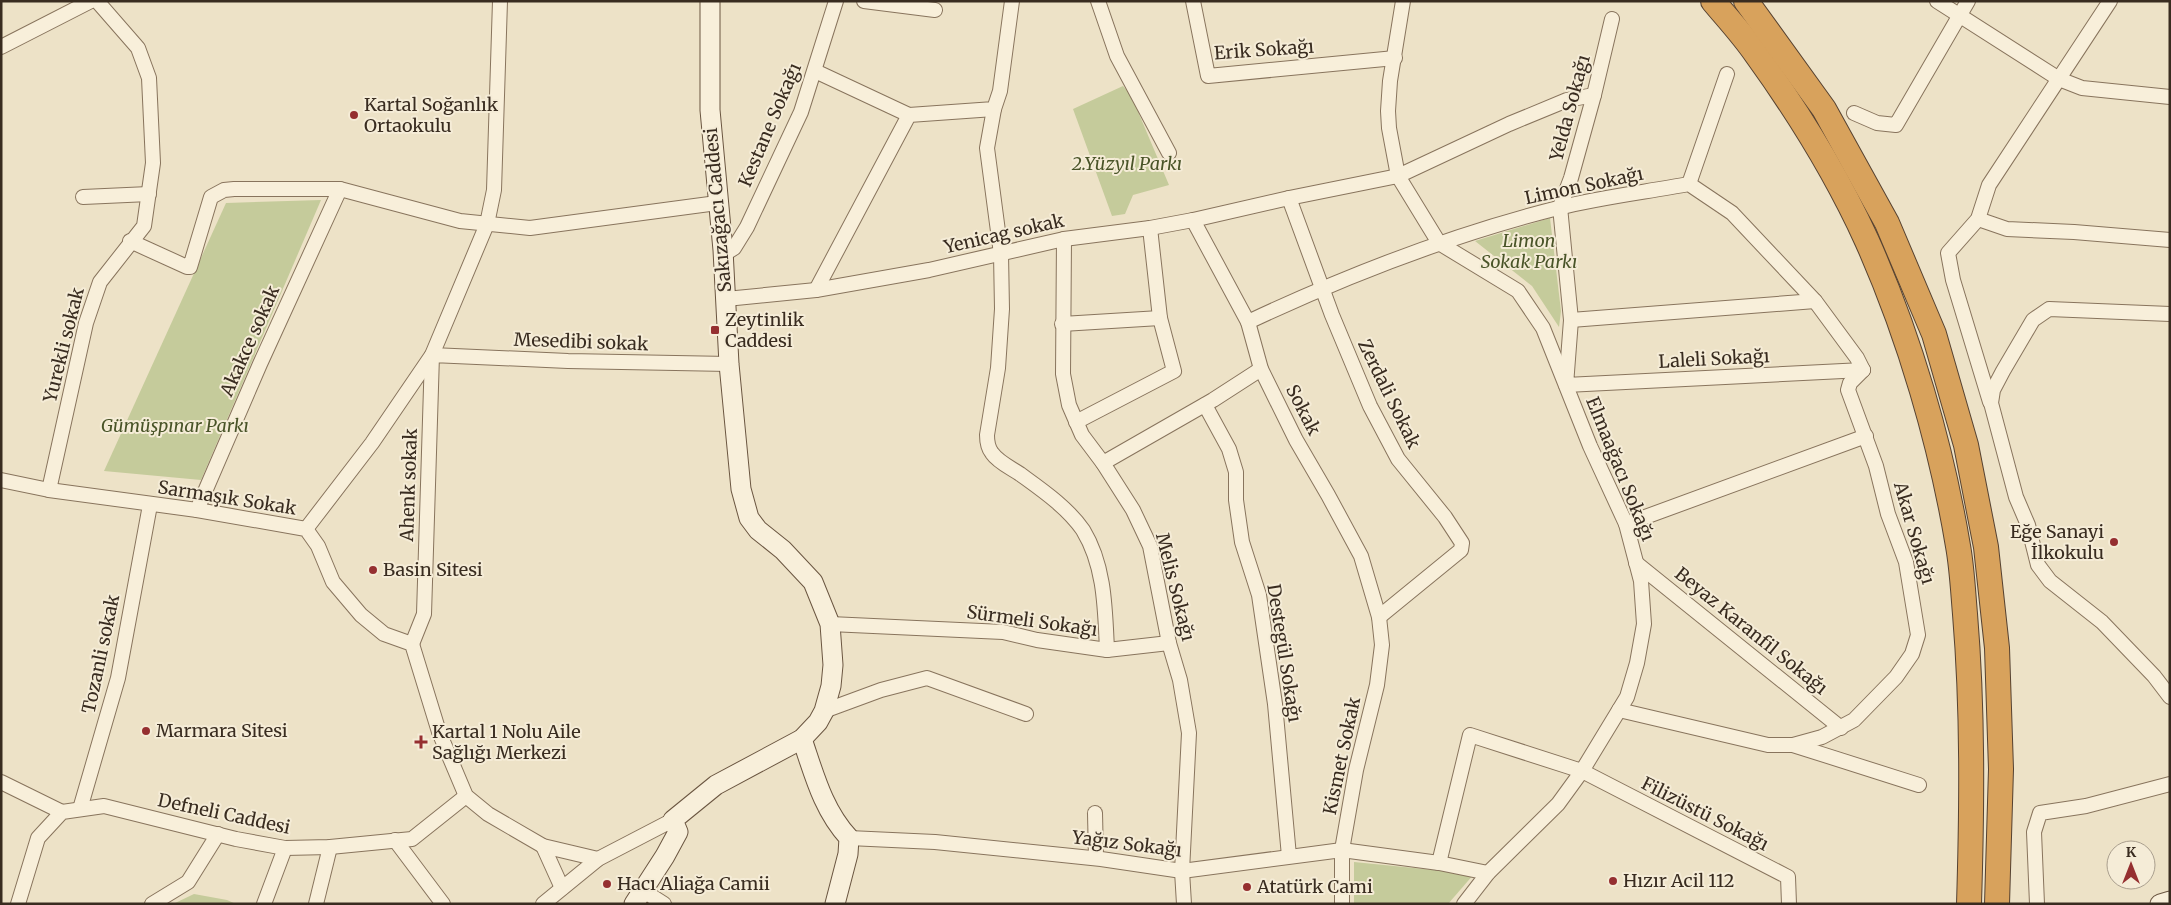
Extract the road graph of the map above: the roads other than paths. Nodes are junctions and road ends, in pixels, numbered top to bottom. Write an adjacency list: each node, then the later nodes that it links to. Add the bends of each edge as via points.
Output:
1 (92, 1): 19 (street)
2 (97, 1): 33 (street, Yurekli sokak, via 138,48 149,78 153,163)
3 (500, 1): 40 (street, via 494,190)
4 (710, 1): 36 (street, Sakızağacı Caddesi, via 710,110)
5 (836, 1): 21 (street, Kestane Sokağı)
6 (864, 1): 16 (street)
7 (1012, 1): 26 (street, via 1000,91)
8 (1098, 1): 29 (street, via 1117,56)
9 (1193, 1): 20 (street, Erik Sokağı, via 1208,76)
10 (1403, 1): 20 (street)
11 (1713, 1): 111 (highway, via 1755,51 1795,111 1837,181 1867,240 1898,318 1936,441 1959,548 1968,648 1972,746)
12 (1746, 1): 124 (highway, via 1824,109 1887,223 1934,334 1966,445 1986,547 1997,648 2001,769)
13 (1937, 1): 17 (street)
14 (1968, 1): 17 (street)
15 (2110, 1): 23 (street)
16 (935, 10)
17 (1960, 15): 23 (street); 27 (street, via 1896,125 1877,123)
18 (1612, 19): 24 (street, Yelda Sokağı)
19 (1, 47)
20 (1395, 58): 30 (street, via 1388,111)
21 (815, 71): 28 (street); 47 (street, Kestane Sokağı, via 800,112 747,227 734,248)
22 (1727, 74): 31 (street)
23 (2059, 80): 25 (street, via 2082,88); 38 (street, via 1989,185)
24 (1594, 95): 30 (street, Yenicag sokak, via 1567,100 1518,120); 37 (street, Yelda Sokağı)
25 (2170, 97)
26 (994, 109): 28 (street); 46 (street, via 987,148)
27 (1854, 113)
28 (909, 115): 49 (street)
29 (1168, 154)
30 (1398, 176): 35 (street, Yenicag sokak); 45 (street, Elmaağacı Sokağı)
31 (1690, 184): 37 (street, Limon Sokağı); 51 (street, via 1732,213)
32 (340, 189): 40 (street, via 460,221); 44 (street, via 234,189 216,192 208,205 190,266 187,267); 70 (street, Akakce sokak)
33 (149, 194): 34 (street); 44 (street, Yurekli sokak, via 144,226)
34 (82, 197)
35 (1289, 198): 39 (street, Yenicag sokak); 48 (street, Zerdali Sokak)
36 (717, 203): 40 (street, via 530,228); 47 (street, Sakızağacı Caddesi)
37 (1560, 207): 45 (street, Limon Sokağı); 54 (street, Yelda Sokağı)
38 (1978, 218): 43 (street, via 2007,229); 62 (street, via 1948,253)
39 (1193, 220): 41 (street, Yenicag sokak); 55 (street, Sokak)
40 (487, 224): 57 (street)
41 (1150, 228): 42 (street, Yenicag sokak); 53 (street)
42 (1064, 239): 46 (street, Yenicag sokak); 56 (street, Melis Sokağı)
43 (2170, 240)
44 (130, 241): 68 (street, Yurekli sokak, via 100,282 89,315)
45 (1439, 243): 48 (street, Limon Sokağı); 61 (street, Elmaağacı Sokağı, via 1518,291 1543,328)
46 (1001, 254): 49 (street, Yenicag sokak); 78 (street, via 998,368 988,444 993,454 1052,497 1082,528 1102,579)
47 (723, 255): 50 (street, Sakızağacı Caddesi)
48 (1322, 287): 55 (street, Limon Sokağı); 74 (street, Zerdali Sokak, via 1370,406 1398,458 1462,543 1461,550)
49 (816, 290): 50 (street, Yenicag sokak)
50 (726, 299): 58 (street, Sakızağacı Caddesi)
51 (1815, 301): 54 (street); 60 (street, via 1860,361)
52 (2170, 314): 62 (street, via 2049,309 2033,320 2002,371)
53 (1160, 318): 56 (street); 64 (street, via 1174,371)
54 (1571, 320): 61 (street, Yelda Sokağı)
55 (1248, 322): 59 (street, Sokak)
56 (1062, 324): 64 (street, Melis Sokağı, via 1063,374 1068,405)
57 (432, 355): 58 (street, Mesedibi sokak); 72 (street, via 372,443); 77 (street, Ahenk sokak, via 424,614)
58 (729, 364): 75 (street, Sakızağacı Caddesi, via 740,481 750,518 758,530 784,550 813,582)
59 (1261, 369): 63 (street); 74 (street, Sokak, via 1360,556)
60 (1863, 370): 61 (street, Laleli Sokağı); 65 (street, Akar Sokağı, via 1850,382 1848,390)
61 (1566, 385): 71 (street, Elmaağacı Sokağı)
62 (1990, 403): 79 (street, via 2038,565 2050,581 2102,622)
63 (1204, 405): 66 (street); 102 (street, Destegül Sokağı, via 1229,449 1236,472 1242,542 1259,595 1275,704)
64 (1076, 422): 66 (street, Melis Sokağı)
65 (1866, 436): 71 (street); 83 (street, Akar Sokağı, via 1888,514 1906,562 1918,635 1912,654 1896,677 1854,720)
66 (1103, 463): 76 (street, Melis Sokağı, via 1133,510 1150,546)
67 (1, 480): 68 (street, Sarmaşık Sokak)
68 (48, 490): 69 (street, Sarmaşık Sokak)
69 (150, 505): 70 (street, Sarmaşık Sokak); 91 (street, Tozanli sokak, via 118,678)
70 (197, 510): 72 (street, Sarmaşık Sokak)
71 (1626, 524): 73 (street, Elmaağacı Sokağı)
72 (306, 529): 77 (street, Sarmaşık Sokak, via 318,546 333,582 361,615 384,634)
73 (1636, 563): 80 (street, Elmaağacı Sokağı, via 1641,581 1644,624 1637,663); 83 (street, Beyaz Karanfil Sokağı)
74 (1379, 617): 101 (street, Kismet Sokak, via 1382,645 1377,685 1356,770)
75 (830, 624): 78 (street, Sürmeli Sokağı, via 1003,632); 81 (street, Sakızağacı Caddesi, via 833,665)
76 (1169, 643): 78 (street, Sürmeli Sokağı); 106 (street, Melis Sokağı, via 1180,680 1189,733)
77 (412, 644): 90 (street, via 439,732)
78 (1107, 650)
79 (2170, 697)
80 (1619, 710): 85 (street, Akar Sokağı, via 1768,745); 86 (street, Elmaağacı Sokağı)
81 (824, 711): 82 (street, via 881,690 927,678); 84 (street, Sakızağacı Caddesi)
82 (1026, 714)
83 (1841, 728): 85 (street, Akar Sokağı)
84 (802, 739): 94 (street, Sakızağacı Caddesi, via 716,785); 96 (street, via 825,802)
85 (1794, 745): 89 (street)
86 (1582, 772): 105 (street, via 1470,735); 107 (street, Elmaağacı Sokağı, via 1558,804); 123 (street, Filizüstü Sokağı, via 1788,877)
87 (1, 782): 92 (street)
88 (2170, 784): 125 (street, via 2086,806 2040,813 2034,832)
89 (1919, 785)
90 (466, 796): 97 (street, Defneli Caddesi, via 412,838); 98 (street, via 488,814)
91 (80, 809): 92 (street, Defneli Caddesi); 95 (street, Defneli Caddesi, via 104,806)
92 (62, 812): 112 (street, via 38,838)
93 (1095, 813): 103 (street)
94 (673, 820): 104 (street); 109 (street, via 678,832)
95 (218, 834): 100 (street, Defneli Caddesi); 113 (street, via 188,882)
96 (849, 838): 103 (street, Yağız Sokağı, via 935,842); 119 (street)
97 (395, 840): 99 (street, Defneli Caddesi); 116 (street)
98 (543, 846): 104 (street); 108 (street)
99 (330, 847): 100 (street, Defneli Caddesi); 115 (street)
100 (285, 848): 114 (street)
101 (1342, 850): 102 (street, Yağız Sokağı); 105 (street, Yağız Sokağı); 121 (street, Kismet Sokak)
102 (1289, 856): 106 (street, Yağız Sokağı)
103 (1096, 858): 106 (street, Yağız Sokağı)
104 (598, 859): 108 (street)
105 (1439, 863): 107 (street, Yağız Sokağı)
106 (1182, 871): 120 (street, Melis Sokağı)
107 (1488, 873): 122 (street, Elmaağacı Sokağı)
108 (562, 888): 117 (street)
109 (638, 897): 118 (street)
110 (2170, 901): 126 (street)
111 (1969, 903)
112 (18, 904)
113 (152, 904)
114 (264, 904)
115 (316, 904)
116 (443, 904)
117 (543, 904)
118 (664, 904)
119 (835, 904)
120 (1184, 904)
121 (1342, 904)
122 (1464, 904)
123 (1789, 904)
124 (1996, 904)
125 (2037, 904)
126 (2160, 904)

